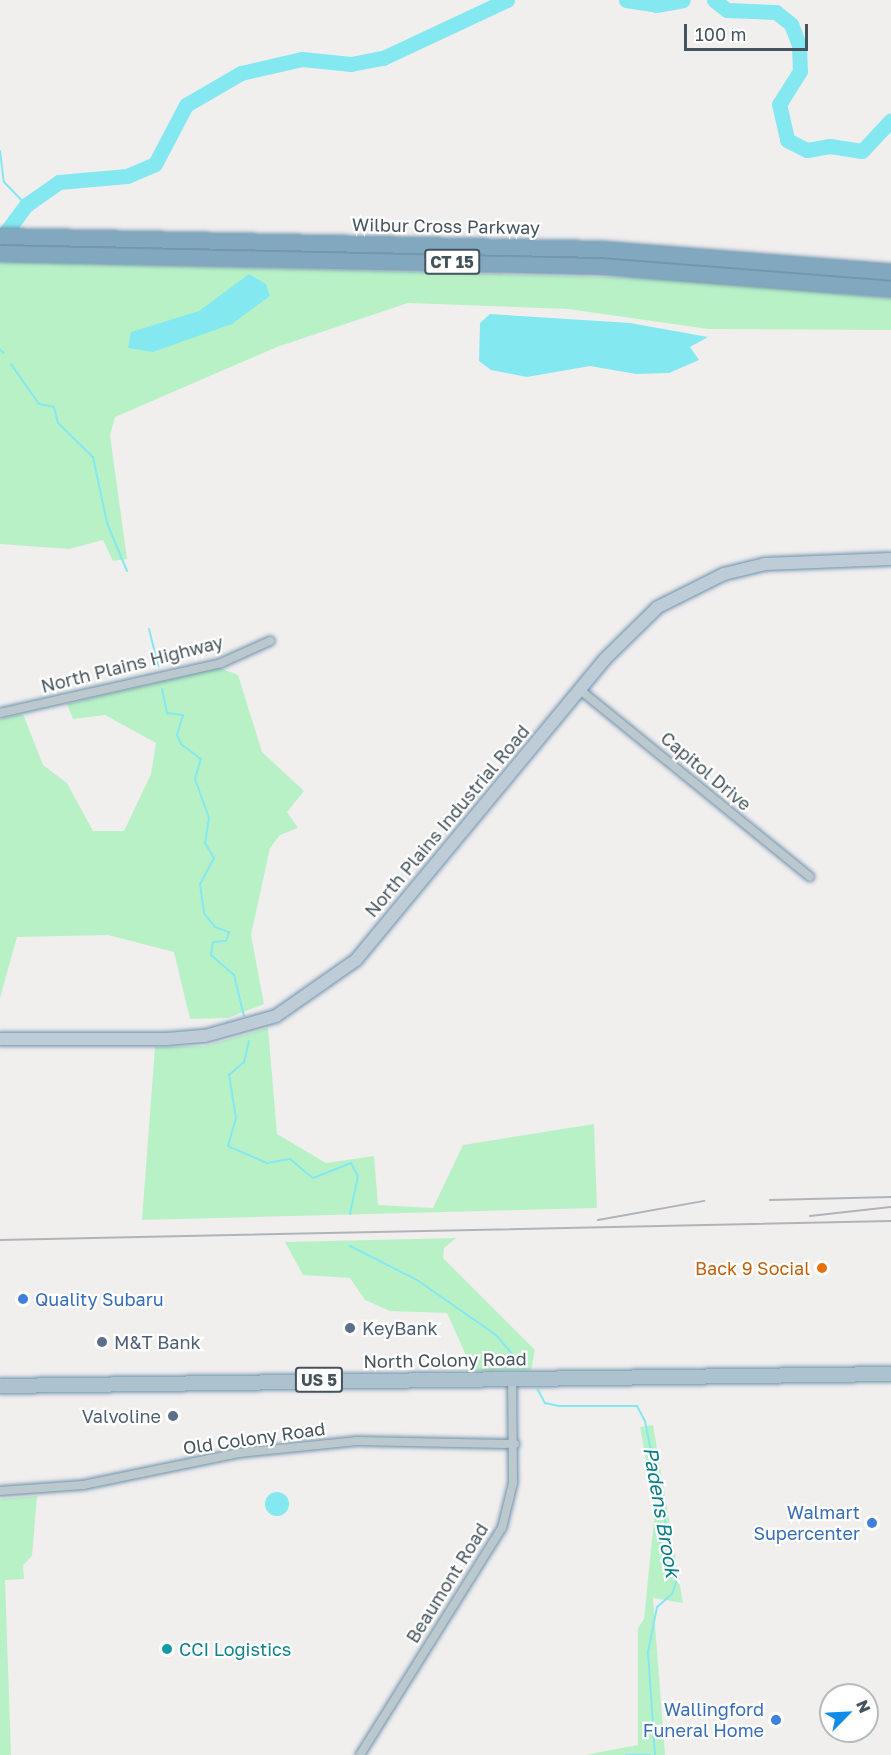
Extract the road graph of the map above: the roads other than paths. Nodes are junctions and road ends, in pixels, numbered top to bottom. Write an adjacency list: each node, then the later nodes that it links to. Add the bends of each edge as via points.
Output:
1 (0, 236): 3 (highway, Wilbur Cross Parkway / CT 15, via 601,249)
2 (6, 253): 4 (highway, Wilbur Cross Parkway / CT 15, via 601,266)
3 (891, 272)
4 (891, 289)
5 (891, 559): 7 (street, North Plains Industrial Road, via 783,561 707,582 658,607 630,630)
6 (270, 640): 8 (street, North Plains Highway, via 221,663)
7 (580, 690): 9 (street, Capitol Drive); 10 (street, North Plains Industrial Road, via 356,960 305,1000 268,1019 205,1036)
8 (0, 713)
9 (810, 877)
10 (0, 1039)
11 (891, 1374): 12 (main road, North Colony Road / US 5)
12 (512, 1377): 13 (main road, North Colony Road / US 5); 14 (street, Beaumont Road)
13 (0, 1386)
14 (515, 1444): 15 (street, Old Colony Road, via 357,1441 239,1453 83,1485); 16 (street, Beaumont Road, via 513,1483 502,1528)
15 (0, 1491)
16 (360, 1755)

